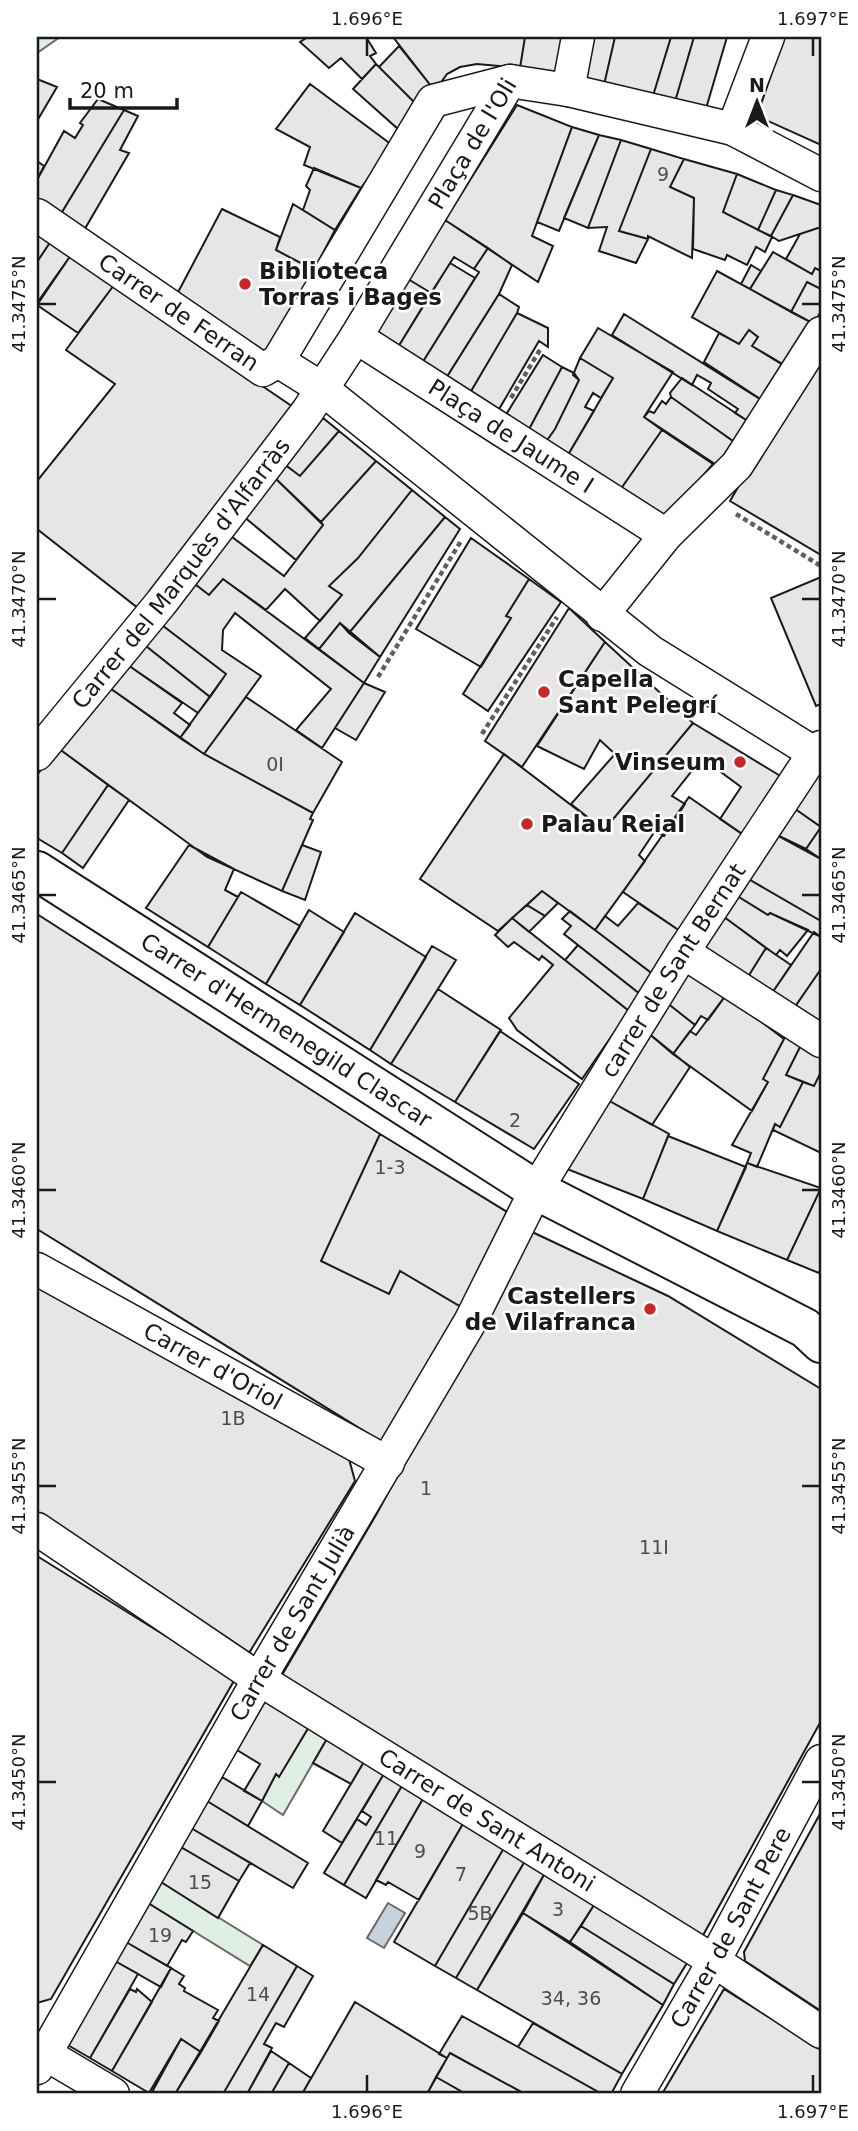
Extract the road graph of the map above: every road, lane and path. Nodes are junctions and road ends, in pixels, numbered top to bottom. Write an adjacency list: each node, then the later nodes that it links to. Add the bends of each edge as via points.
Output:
1 (578, 37): 4 (street)
2 (768, 37): 5 (street)
3 (510, 81): 4 (street); 9 (street, Plaça de l'Oli); 11 (street, Plaça de l'Oli, via 433,101)
4 (568, 90): 5 (street)
5 (733, 129): 6 (street)
6 (821, 175)
7 (37, 215): 11 (street, Carrer de Ferran, via 263,370)
8 (821, 333): 14 (street, via 737,465)
9 (356, 337): 12 (street, Plaça de l'Oli); 13 (street, Plaça de Jaume I)
10 (541, 348): 13 (path)
11 (278, 361): 12 (street, Carrer de Ferran)
12 (321, 388): 15 (street); 23 (street, Carrer del Marquès d'Alfarràs, via 162,603)
13 (494, 426): 16 (street, Plaça de Jaume I)
14 (706, 496): 16 (street); 17 (path)
15 (478, 515): 18 (street); 20 (path)
16 (666, 535): 19 (street)
17 (821, 566)
18 (573, 592): 19 (street); 21 (path)
19 (602, 615): 22 (street, via 650,651)
20 (378, 677)
21 (482, 734)
22 (818, 750): 25 (street, carrer de Sant Bernat)
23 (37, 754)
24 (37, 871): 27 (street, Carrer d'Hermenegild Clascar)
25 (683, 952): 26 (street); 27 (street, carrer de Sant Bernat)
26 (821, 1041)
27 (536, 1190): 29 (street, Carrer d'Hermenegild Clascar, via 805,1328); 30 (street, Carrer de Sant Julià, via 470,1322)
28 (37, 1269): 30 (street, Carrer d'Oriol)
29 (821, 1343)
30 (388, 1463): 32 (street, Carrer de Sant Julià)
31 (37, 1529): 32 (street, Carrer de Sant Antoni)
32 (259, 1679): 34 (street, Carrer de Sant Antoni); 36 (street, Carrer de Sant Julià)
33 (821, 1761): 34 (street, Carrer de Sant Pere)
34 (714, 1961): 35 (street, Carrer de Sant Antoni); 38 (street, Carrer de Sant Pere)
35 (821, 2032)
36 (40, 2057): 37 (street)
37 (113, 2094)
38 (637, 2094)

